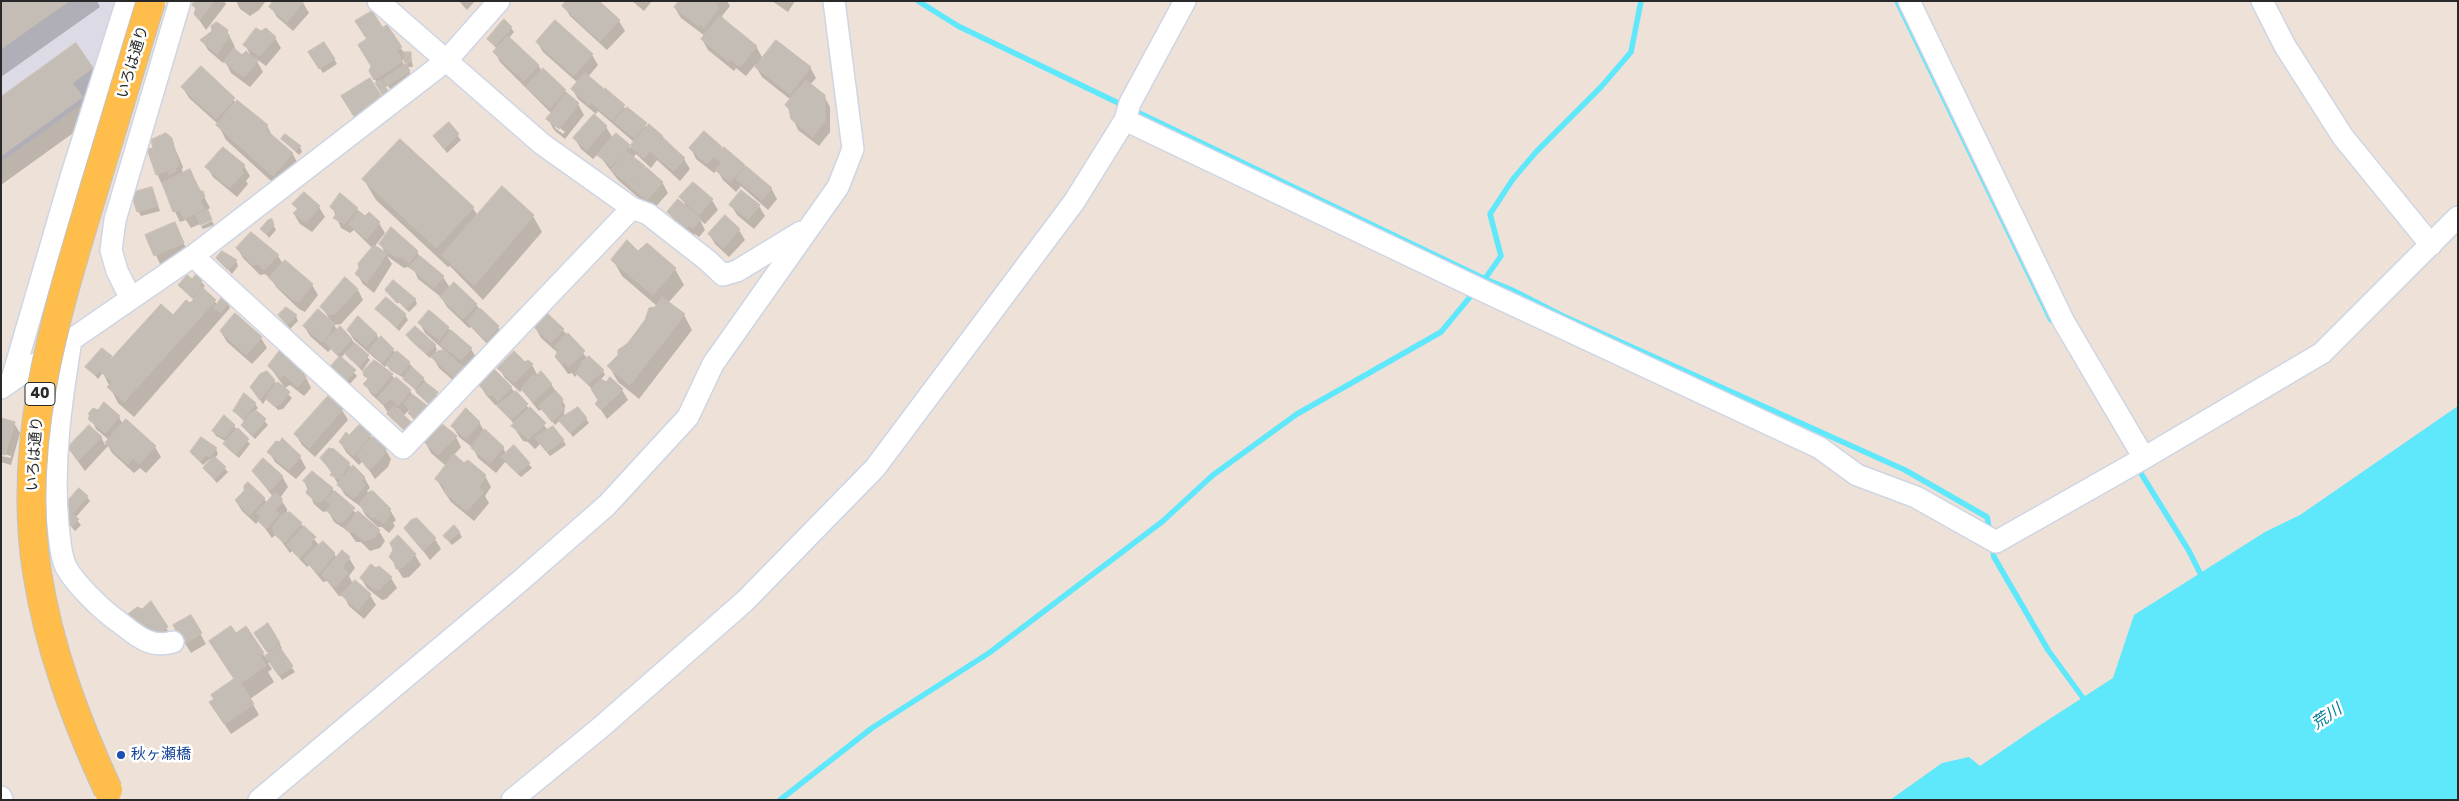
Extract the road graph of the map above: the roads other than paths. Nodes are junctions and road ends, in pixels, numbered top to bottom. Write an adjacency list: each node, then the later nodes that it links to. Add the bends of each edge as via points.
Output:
1 (127, 1): 19 (street)
2 (151, 1): 22 (main road, いろは通り / 40, bridge, via 62,294 42,379 33,449 33,540 50,635 72,707)
3 (180, 1): 17 (street, via 115,220 111,250)
4 (378, 1): 10 (street)
5 (499, 1): 10 (street)
6 (834, 1): 14 (street, via 853,149 838,187)
7 (1185, 1): 11 (street)
8 (1909, 1): 20 (street, via 2064,322)
9 (2262, 1): 15 (street, via 2285,46 2343,137)
10 (446, 61): 12 (street, via 542,144); 16 (street)
11 (1127, 114): 20 (street, via 1488,294 1820,448 1857,475 1916,497 1996,542); 24 (street, via 1074,202 875,468 745,601)
12 (632, 208): 14 (street, via 648,214 722,275 737,271); 16 (street, via 403,448)
13 (2458, 217): 15 (street)
14 (808, 228): 23 (street, via 713,364 688,417 606,505)
15 (2431, 245): 20 (street, via 2322,353)
16 (193, 256): 17 (street)
17 (131, 299): 18 (street)
18 (71, 340): 19 (street); 21 (street, via 57,443 55,493 66,567 116,620 140,638 160,646)
19 (6, 384)
20 (2143, 459)
21 (173, 642)
22 (108, 790)
23 (259, 800)
24 (512, 800)

